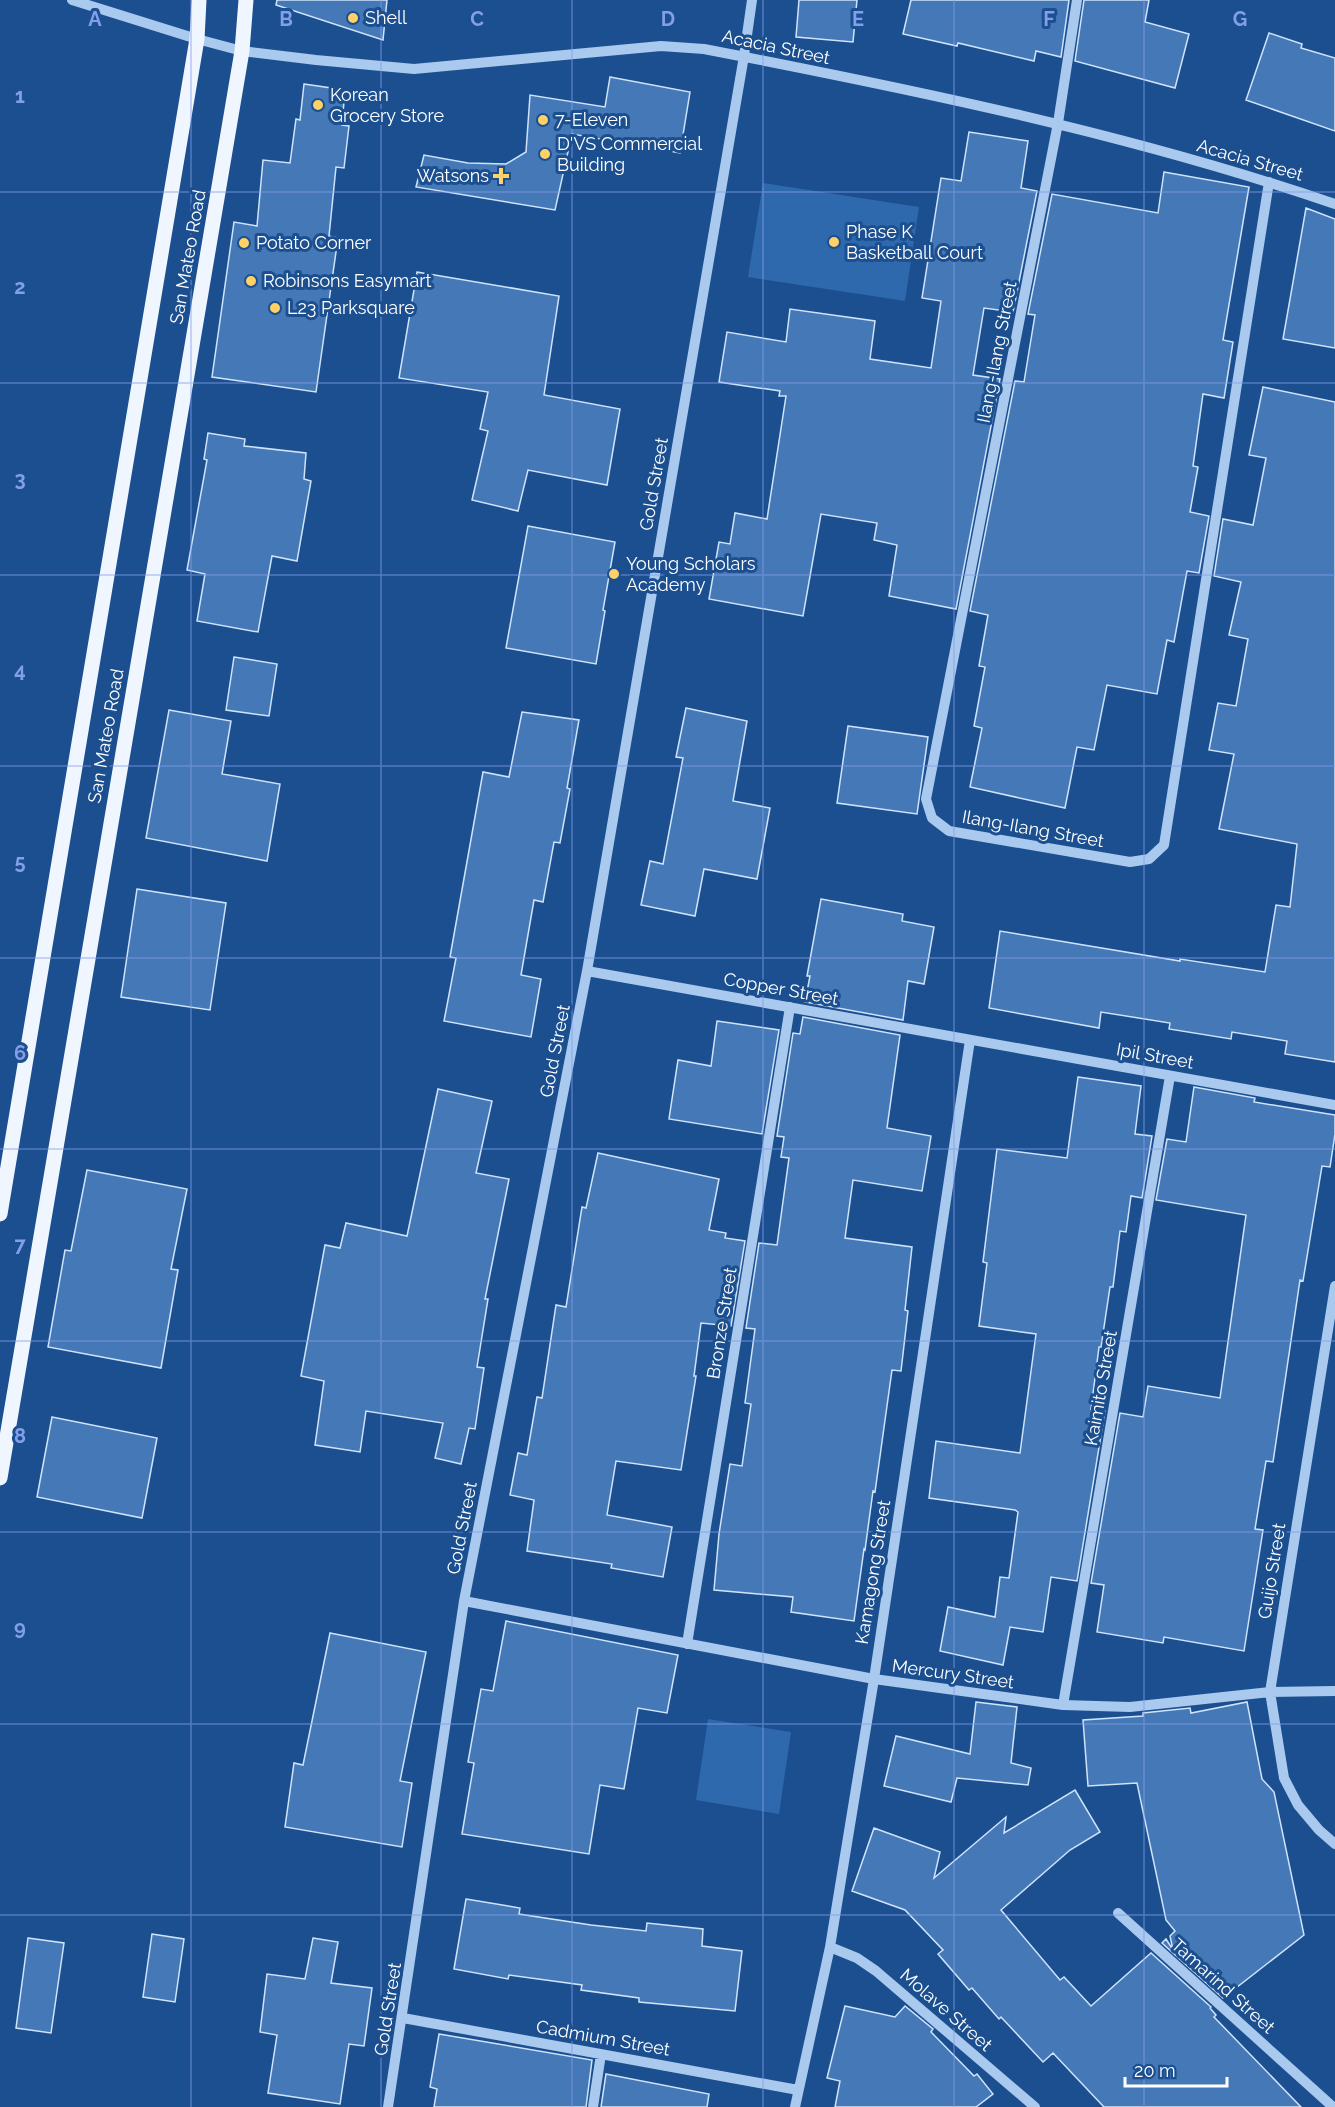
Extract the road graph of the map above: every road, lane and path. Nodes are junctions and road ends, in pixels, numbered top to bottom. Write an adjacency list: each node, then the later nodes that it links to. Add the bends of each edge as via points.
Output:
1 (72, 0): 6 (street, Acacia Street)
2 (200, 0): 6 (main road, San Mateo Road)
3 (246, 0): 7 (main road, San Mateo Road)
4 (752, 0): 8 (street, Gold Street)
5 (1077, 0): 9 (street, Ilang-Ilang Street)
6 (197, 39): 7 (street, Acacia Street); 17 (main road, San Mateo Road)
7 (242, 51): 8 (street, Acacia Street, via 414,69 661,46); 19 (main road, San Mateo Road)
8 (744, 57): 9 (street, Acacia Street); 12 (street, Gold Street)
9 (1058, 123): 10 (street, Acacia Street); 10 (street, Ilang-Ilang Street, via 926,799 933,818 949,831 1130,862 1149,859 1164,845)
10 (1269, 182): 11 (street, Acacia Street)
11 (1335, 204)
12 (587, 971): 13 (street, Copper Street); 20 (street, Gold Street)
13 (790, 1007): 14 (street, Copper Street); 21 (street, Bronze Street)
14 (970, 1040): 15 (street, Ipil Street); 22 (street, Kamagong Street)
15 (1170, 1076): 16 (street, Ipil Street); 25 (street, Kaimito Street)
16 (1335, 1105)
17 (0, 1214)
18 (1335, 1286): 24 (street, Guijo Street)
19 (0, 1478)
20 (464, 1601): 21 (street, Mercury Street); 29 (street, Gold Street)
21 (687, 1644): 22 (street, Mercury Street)
22 (874, 1679): 25 (street, Mercury Street); 28 (street, Kamagong Street)
23 (1335, 1691): 24 (street, Mercury Street)
24 (1270, 1692): 25 (street, Mercury Street, via 1130,1707); 26 (street, Guijo Street, via 1284,1778 1298,1805)
25 (1063, 1705)
26 (1335, 1844)
27 (1118, 1913): 36 (street, Tamarind Street)
28 (830, 1947): 31 (street, Kamagong Street); 32 (street, Molave Street, via 876,1971)
29 (403, 2018): 30 (street, Cadmium Street); 33 (street, Gold Street)
30 (601, 2054): 31 (street, Cadmium Street); 34 (street)
31 (798, 2090): 35 (street, Kamagong Street)
32 (1031, 2106)
33 (388, 2107)
34 (592, 2107)
35 (795, 2107)
36 (1333, 2107)

